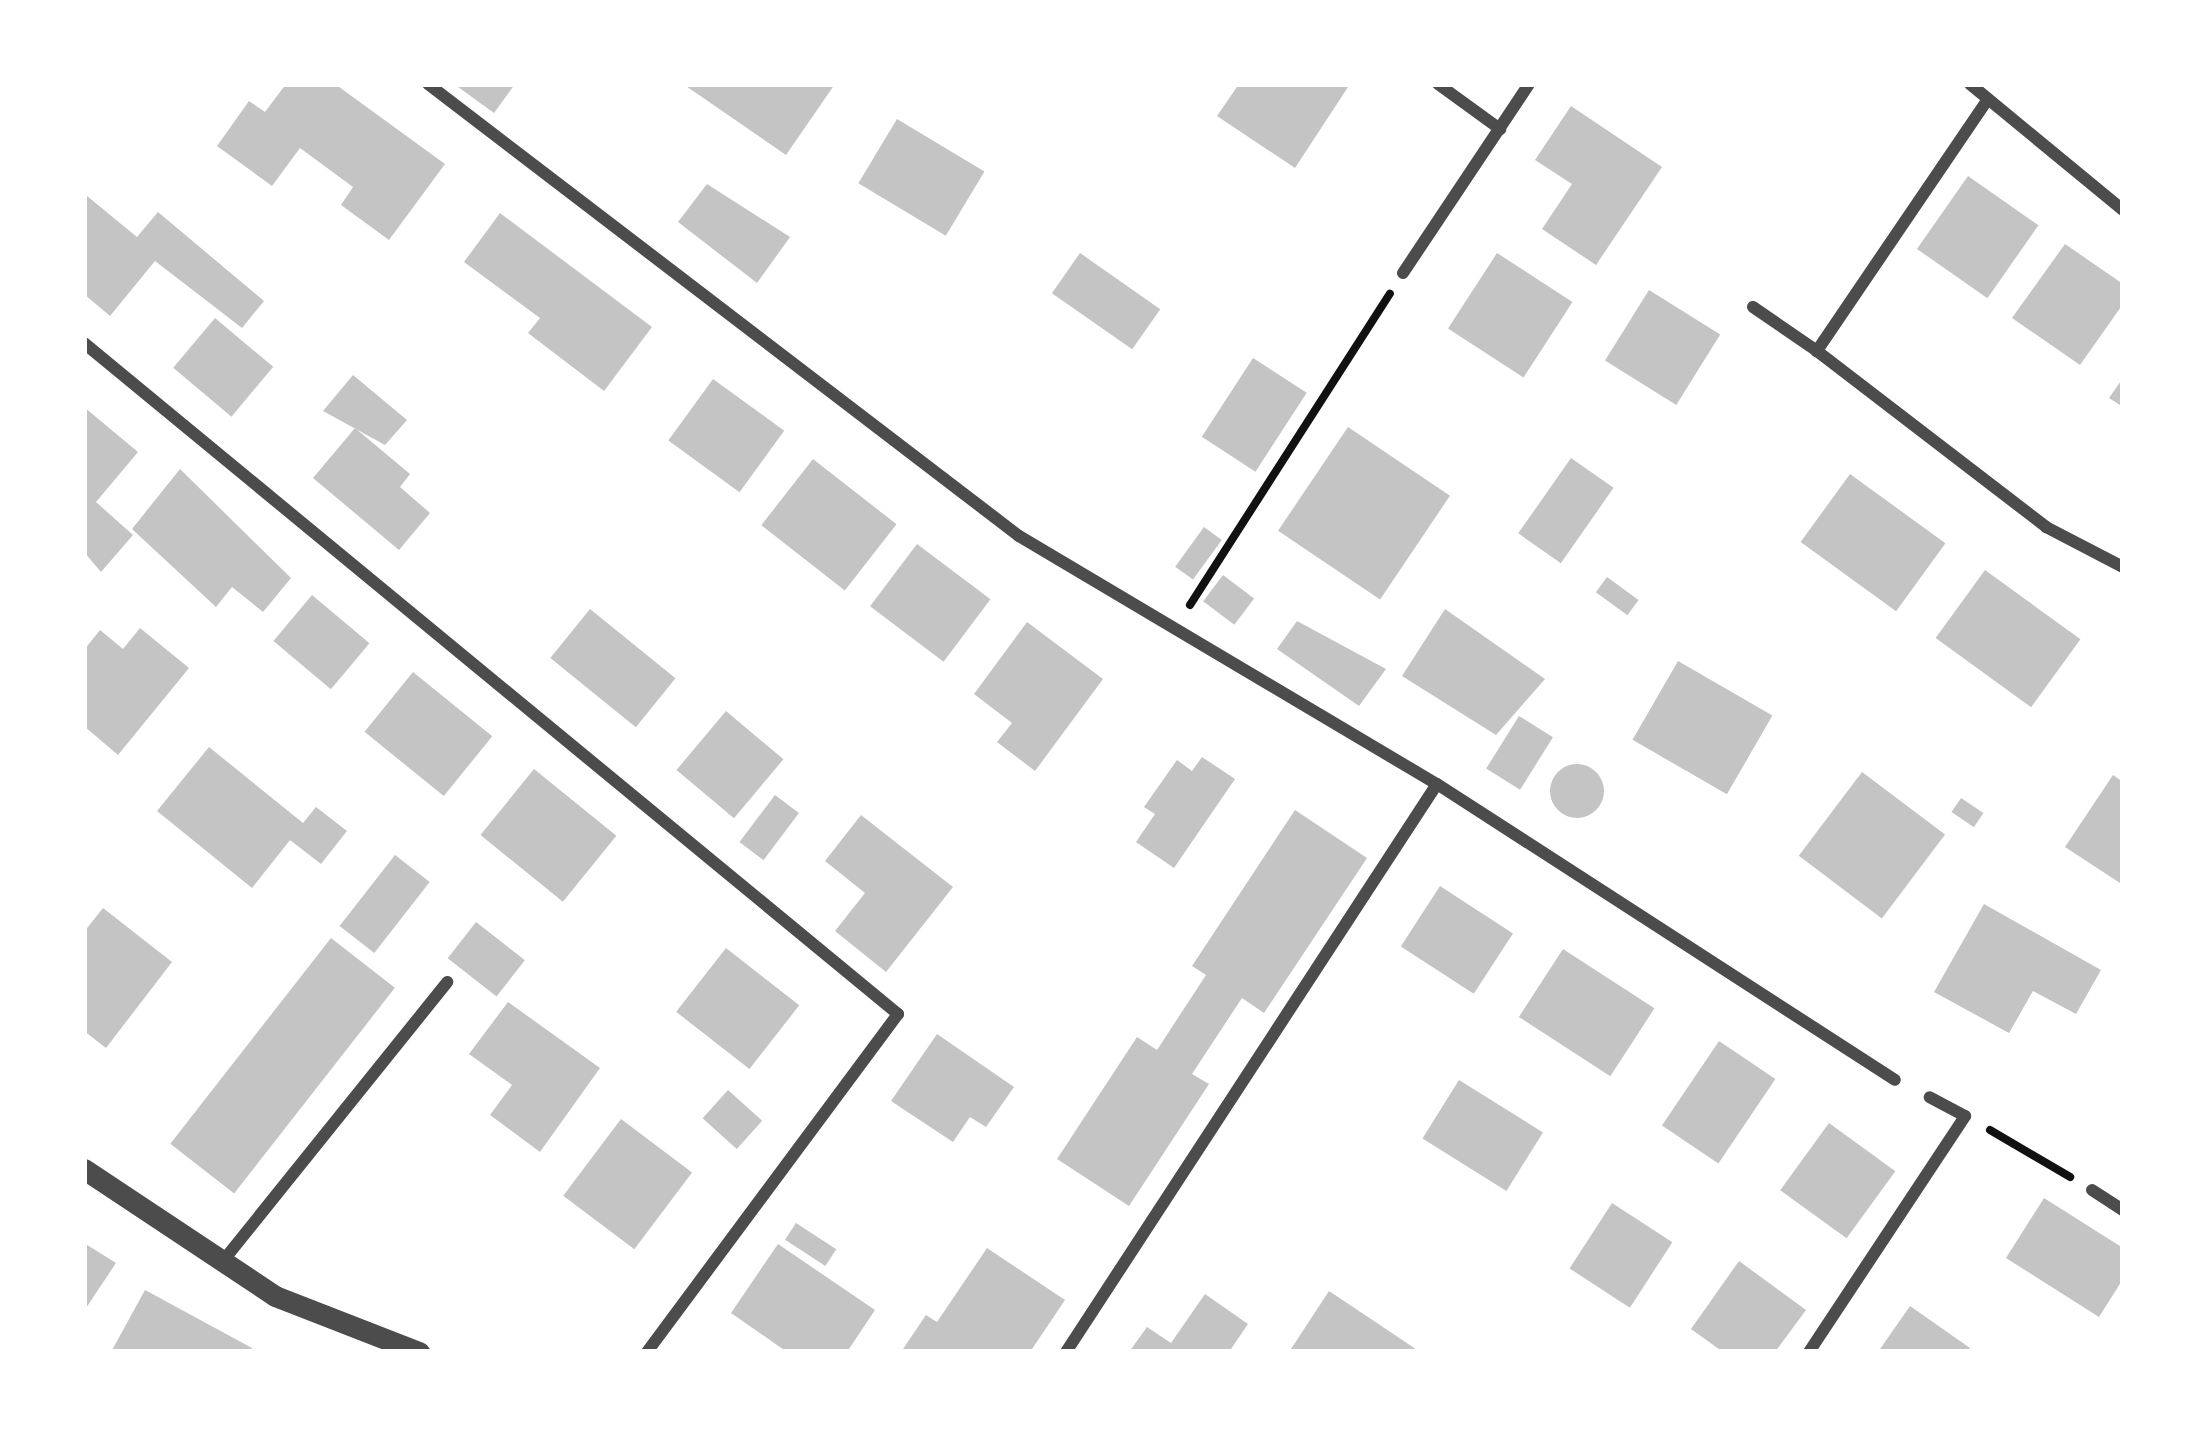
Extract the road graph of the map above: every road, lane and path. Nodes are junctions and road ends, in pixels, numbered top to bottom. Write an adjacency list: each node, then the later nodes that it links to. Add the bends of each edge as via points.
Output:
1 (428, 84): 13 (street, via 1019,536)
2 (1438, 84): 6 (street)
3 (1529, 84): 6 (street)
4 (1970, 84): 5 (street)
5 (1988, 99): 7 (street); 11 (street)
6 (1500, 129): 8 (street)
7 (2123, 209)
8 (1403, 273): 13 (path)
9 (1753, 307): 11 (street)
10 (84, 343): 24 (street, via 898,1014)
11 (1817, 351): 12 (street, via 2045,527)
12 (2123, 567)
13 (1174, 632): 14 (street)
14 (1437, 784): 16 (street); 25 (street)
15 (447, 982): 22 (street)
16 (1895, 1080)
17 (1930, 1097): 18 (street)
18 (1965, 1116): 20 (path); 26 (street)
19 (84, 1169): 22 (street)
20 (2092, 1190): 21 (street)
21 (2123, 1210)
22 (223, 1261): 23 (street, via 274,1296)
23 (418, 1352)
24 (647, 1352)
25 (1066, 1352)
26 (1809, 1352)

